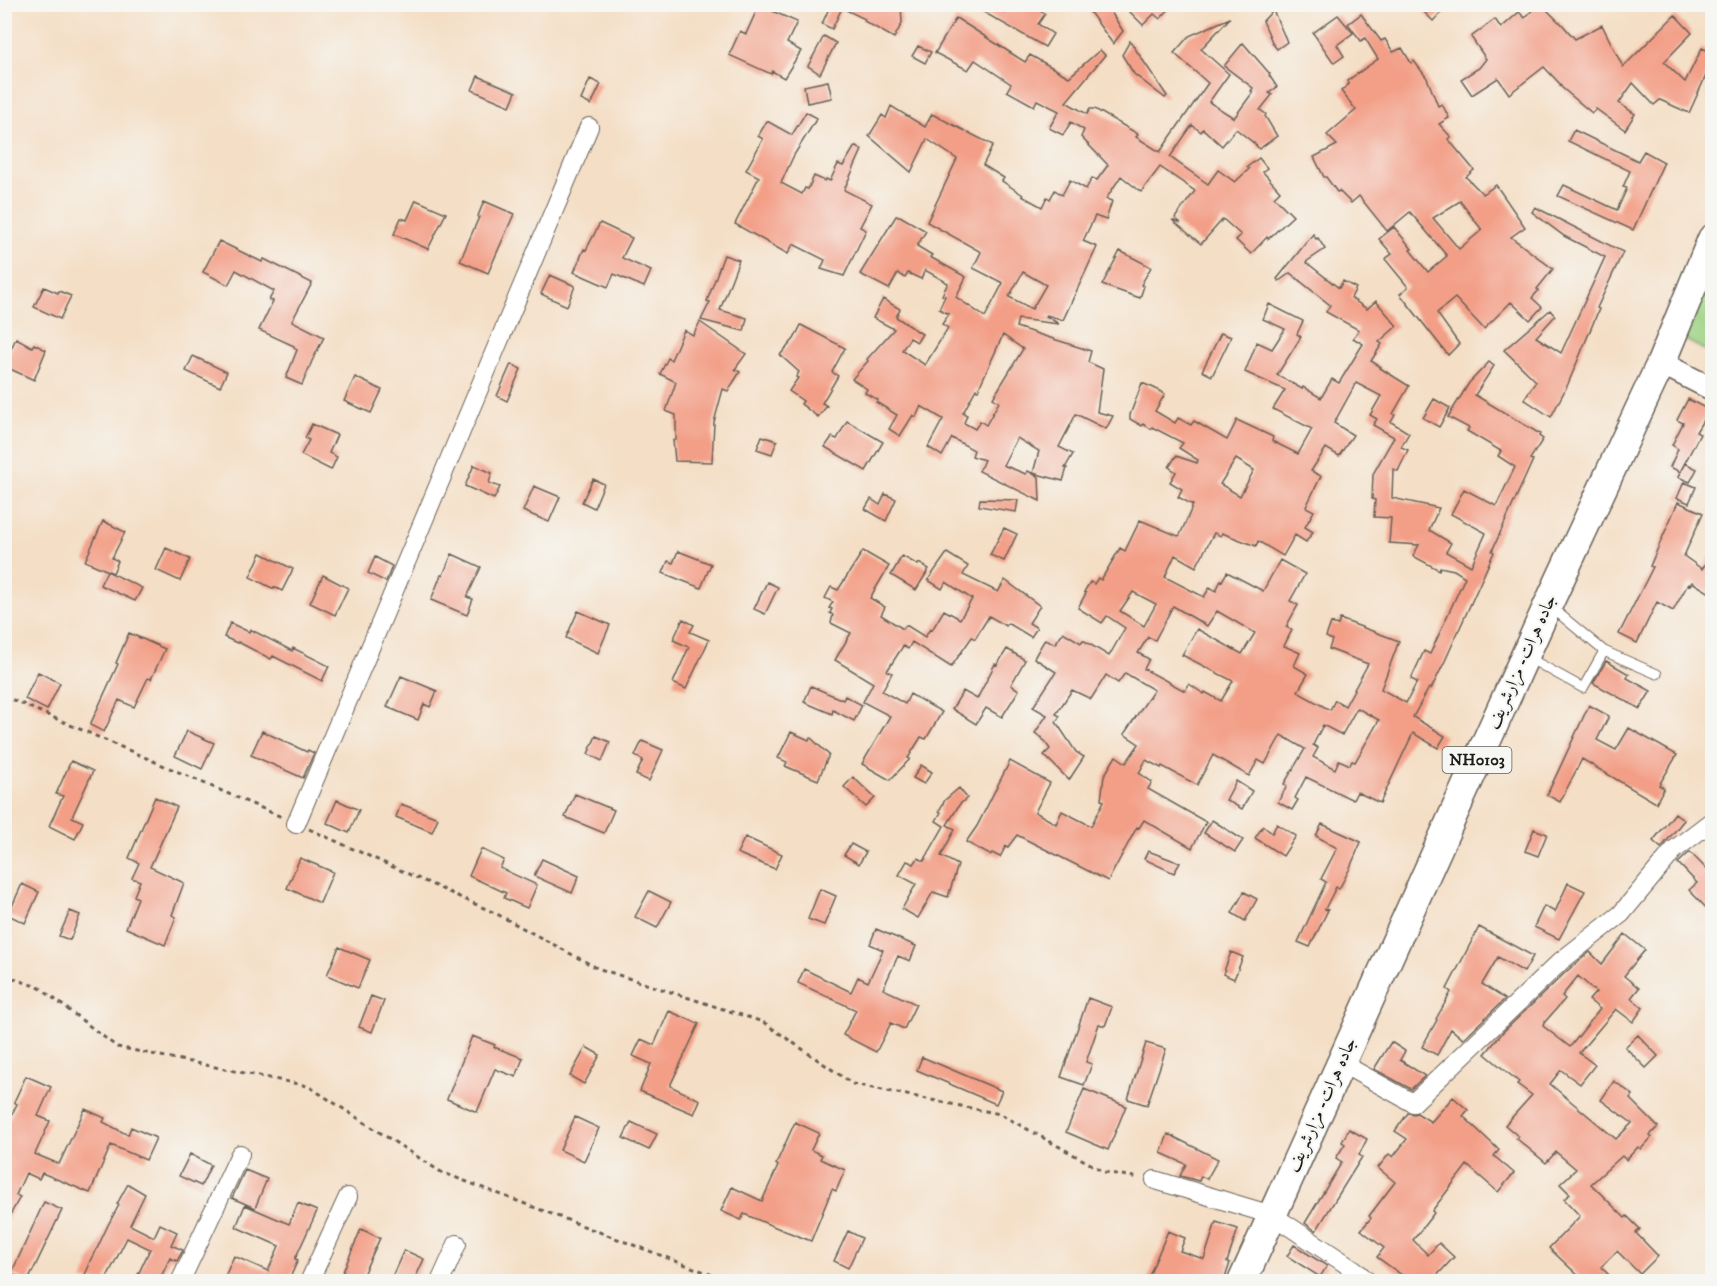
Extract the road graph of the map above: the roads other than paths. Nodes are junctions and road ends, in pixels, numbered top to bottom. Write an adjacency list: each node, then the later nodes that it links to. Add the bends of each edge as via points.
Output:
1 (589, 127): 10 (street)
2 (1713, 239): 3 (highway, جاده هرات- مزارشریف / NH0103)
3 (1661, 363): 4 (street); 5 (highway, جاده هرات- مزارشریف / NH0103)
4 (1713, 389)
5 (1548, 605): 6 (lane); 7 (highway, جاده هرات- مزارشریف / NH0103)
6 (1604, 651): 7 (lane, via 1583,687); 8 (lane)
7 (1525, 655): 11 (highway, جاده هرات- مزارشریف / NH0103)
8 (1657, 674)
9 (1713, 820): 11 (street, via 1674,850 1621,914 1561,961 1413,1103)
10 (296, 824)
11 (1341, 1063): 15 (highway, جاده هرات- مزارشریف / NH0103)
12 (240, 1154): 17 (street)
13 (1155, 1180): 15 (street)
14 (348, 1197): 18 (street)
15 (1272, 1215): 20 (highway, جاده هرات- مزارشریف / NH0103); 21 (street)
16 (457, 1244): 19 (street)
17 (180, 1281)
18 (309, 1281)
19 (440, 1281)
20 (1242, 1281)
21 (1368, 1281)

